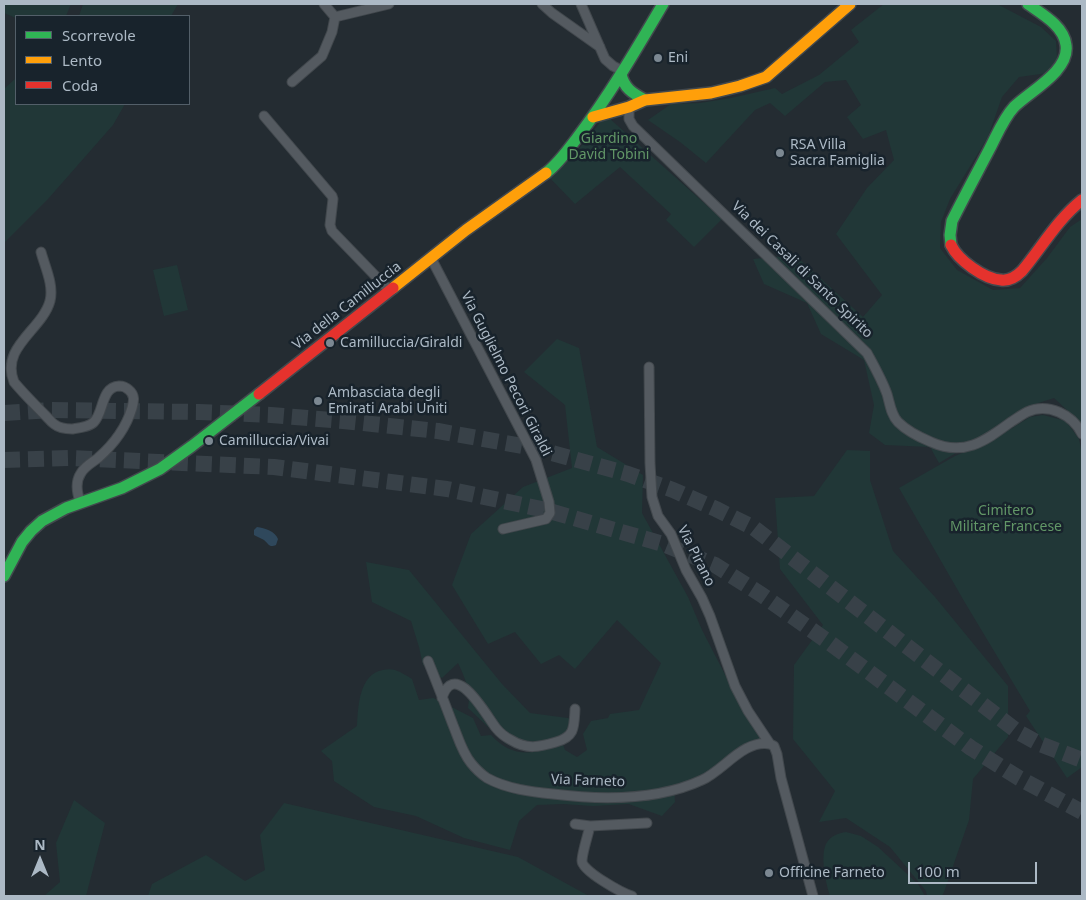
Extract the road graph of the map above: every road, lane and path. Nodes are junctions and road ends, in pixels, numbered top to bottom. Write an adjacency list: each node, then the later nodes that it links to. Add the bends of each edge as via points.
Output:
1 (324, 4): 8 (street)
2 (389, 4): 8 (street)
3 (542, 4): 9 (street)
4 (581, 4): 9 (street)
5 (664, 4): 10 (main road, Via della Camilluccia)
6 (850, 4): 12 (main road, via 760,80 710,93)
7 (1028, 4): 16 (main road, via 1063,36 1066,47 1064,59 1056,72 1006,118 952,221 950,242 955,252 976,269 995,279 1011,279 1019,274 1063,218)
8 (335, 17): 11 (street, via 322,56)
9 (600, 47): 10 (street, via 607,62)
10 (622, 73): 12 (main road, via 626,88); 15 (main road, Via della Camilluccia)
11 (292, 82)
12 (645, 100): 13 (main road)
13 (629, 107): 15 (main road); 21 (street, Via dei Casali di Santo Spirito, via 633,126 867,353 887,393 892,412 903,427 938,446 961,448 985,440 1027,412 1043,409 1068,417)
14 (264, 116): 19 (street, via 332,196 332,231)
15 (593, 117): 18 (main road, Via della Camilluccia, via 549,171)
16 (1082, 200)
17 (41, 252): 22 (street, via 50,287 50,302 11,354 8,364 11,378 53,424 64,428 93,423 105,396 115,387 126,388 133,396 121,434 80,475 77,486)
18 (431, 258): 19 (main road, Via della Camilluccia); 23 (street, Via Guglielmo Pecori Giraldi, via 536,460 549,502 550,513 546,519)
19 (390, 291): 22 (main road, Via della Camilluccia, via 153,474)
20 (649, 367): 28 (street, Via Pirano, via 652,497 658,516 671,534 702,598 735,686)
21 (1082, 434)
22 (80, 502): 24 (main road, Via della Camilluccia, via 49,516 36,526 22,542)
23 (503, 529)
24 (4, 576)
25 (428, 661): 26 (street, Via Farneto)
26 (442, 698): 27 (street, via 448,686 458,684 473,696 503,735 532,747 570,735); 28 (street, Via Farneto, via 466,755 477,769 498,783 536,792 604,798 654,794 696,783 746,749)
27 (575, 709)
28 (770, 744): 33 (street, Via Pirano, via 777,754)
29 (648, 823): 31 (street)
30 (575, 824): 31 (street)
31 (590, 826): 32 (street, via 582,864 622,893)
32 (632, 896)
33 (812, 896)

